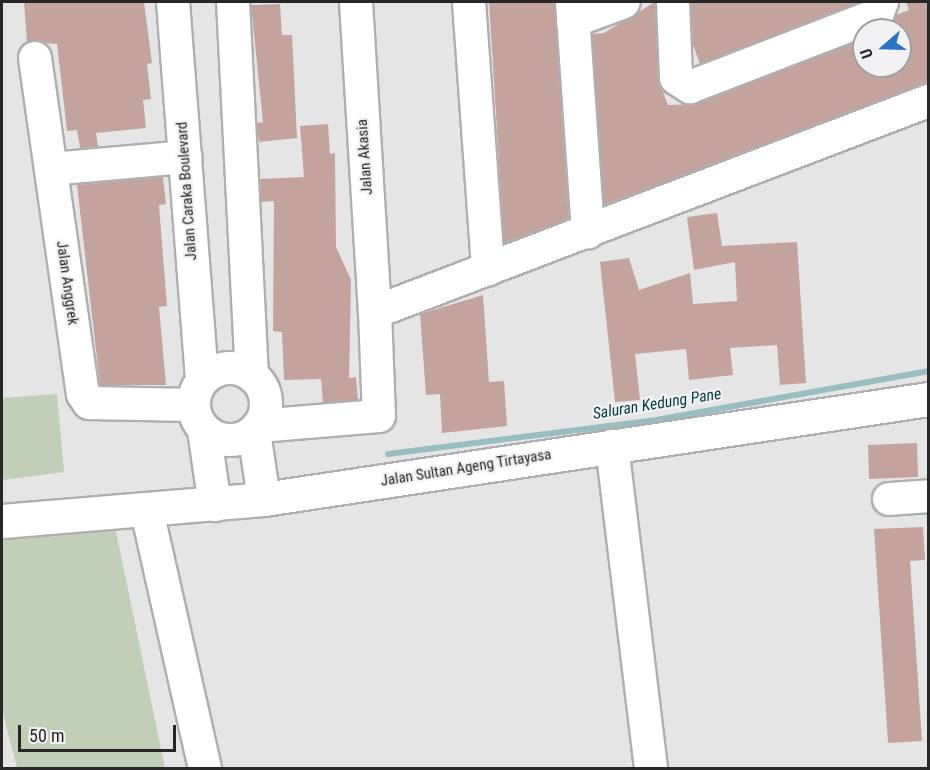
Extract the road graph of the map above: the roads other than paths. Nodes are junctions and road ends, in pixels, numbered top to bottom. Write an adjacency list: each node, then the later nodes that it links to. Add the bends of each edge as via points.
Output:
1 (173, 2): 11 (street, Jalan Caraka Boulevard)
2 (233, 2): 16 (street)
3 (356, 2): 15 (street, Jalan Akasia)
4 (469, 2): 14 (street)
5 (624, 2): 8 (street)
6 (673, 2): 7 (street, via 676,78 690,87 877,15)
7 (882, 2)
8 (573, 11): 13 (street)
9 (35, 58): 12 (street, Jalan Anggrek)
10 (928, 101): 13 (street)
11 (185, 157): 12 (street); 19 (street, Jalan Caraka Boulevard)
12 (51, 169): 19 (street, Jalan Anggrek, via 83,394 89,403)
13 (588, 232): 14 (street)
14 (488, 269): 15 (street)
15 (375, 312): 18 (street, Jalan Akasia, via 379,416)
16 (252, 376): 18 (street, via 265,400); 19 (street, via 226,368)
17 (928, 400): 20 (main road, Jalan Sultan Ageng Tirtayasa)
18 (257, 438): 19 (street); 21 (street)
19 (206, 445): 21 (main road, Jalan Sultan Ageng Tirtayasa); 24 (main road, Jalan Sultan Ageng Tirtayasa)
20 (612, 446): 21 (main road, Jalan Sultan Ageng Tirtayasa); 27 (street)
21 (264, 493)
22 (928, 496): 23 (street)
23 (889, 499)
24 (147, 511): 25 (main road, Jalan Sultan Ageng Tirtayasa); 26 (street)
25 (2, 521)
26 (205, 768)
27 (651, 768)

